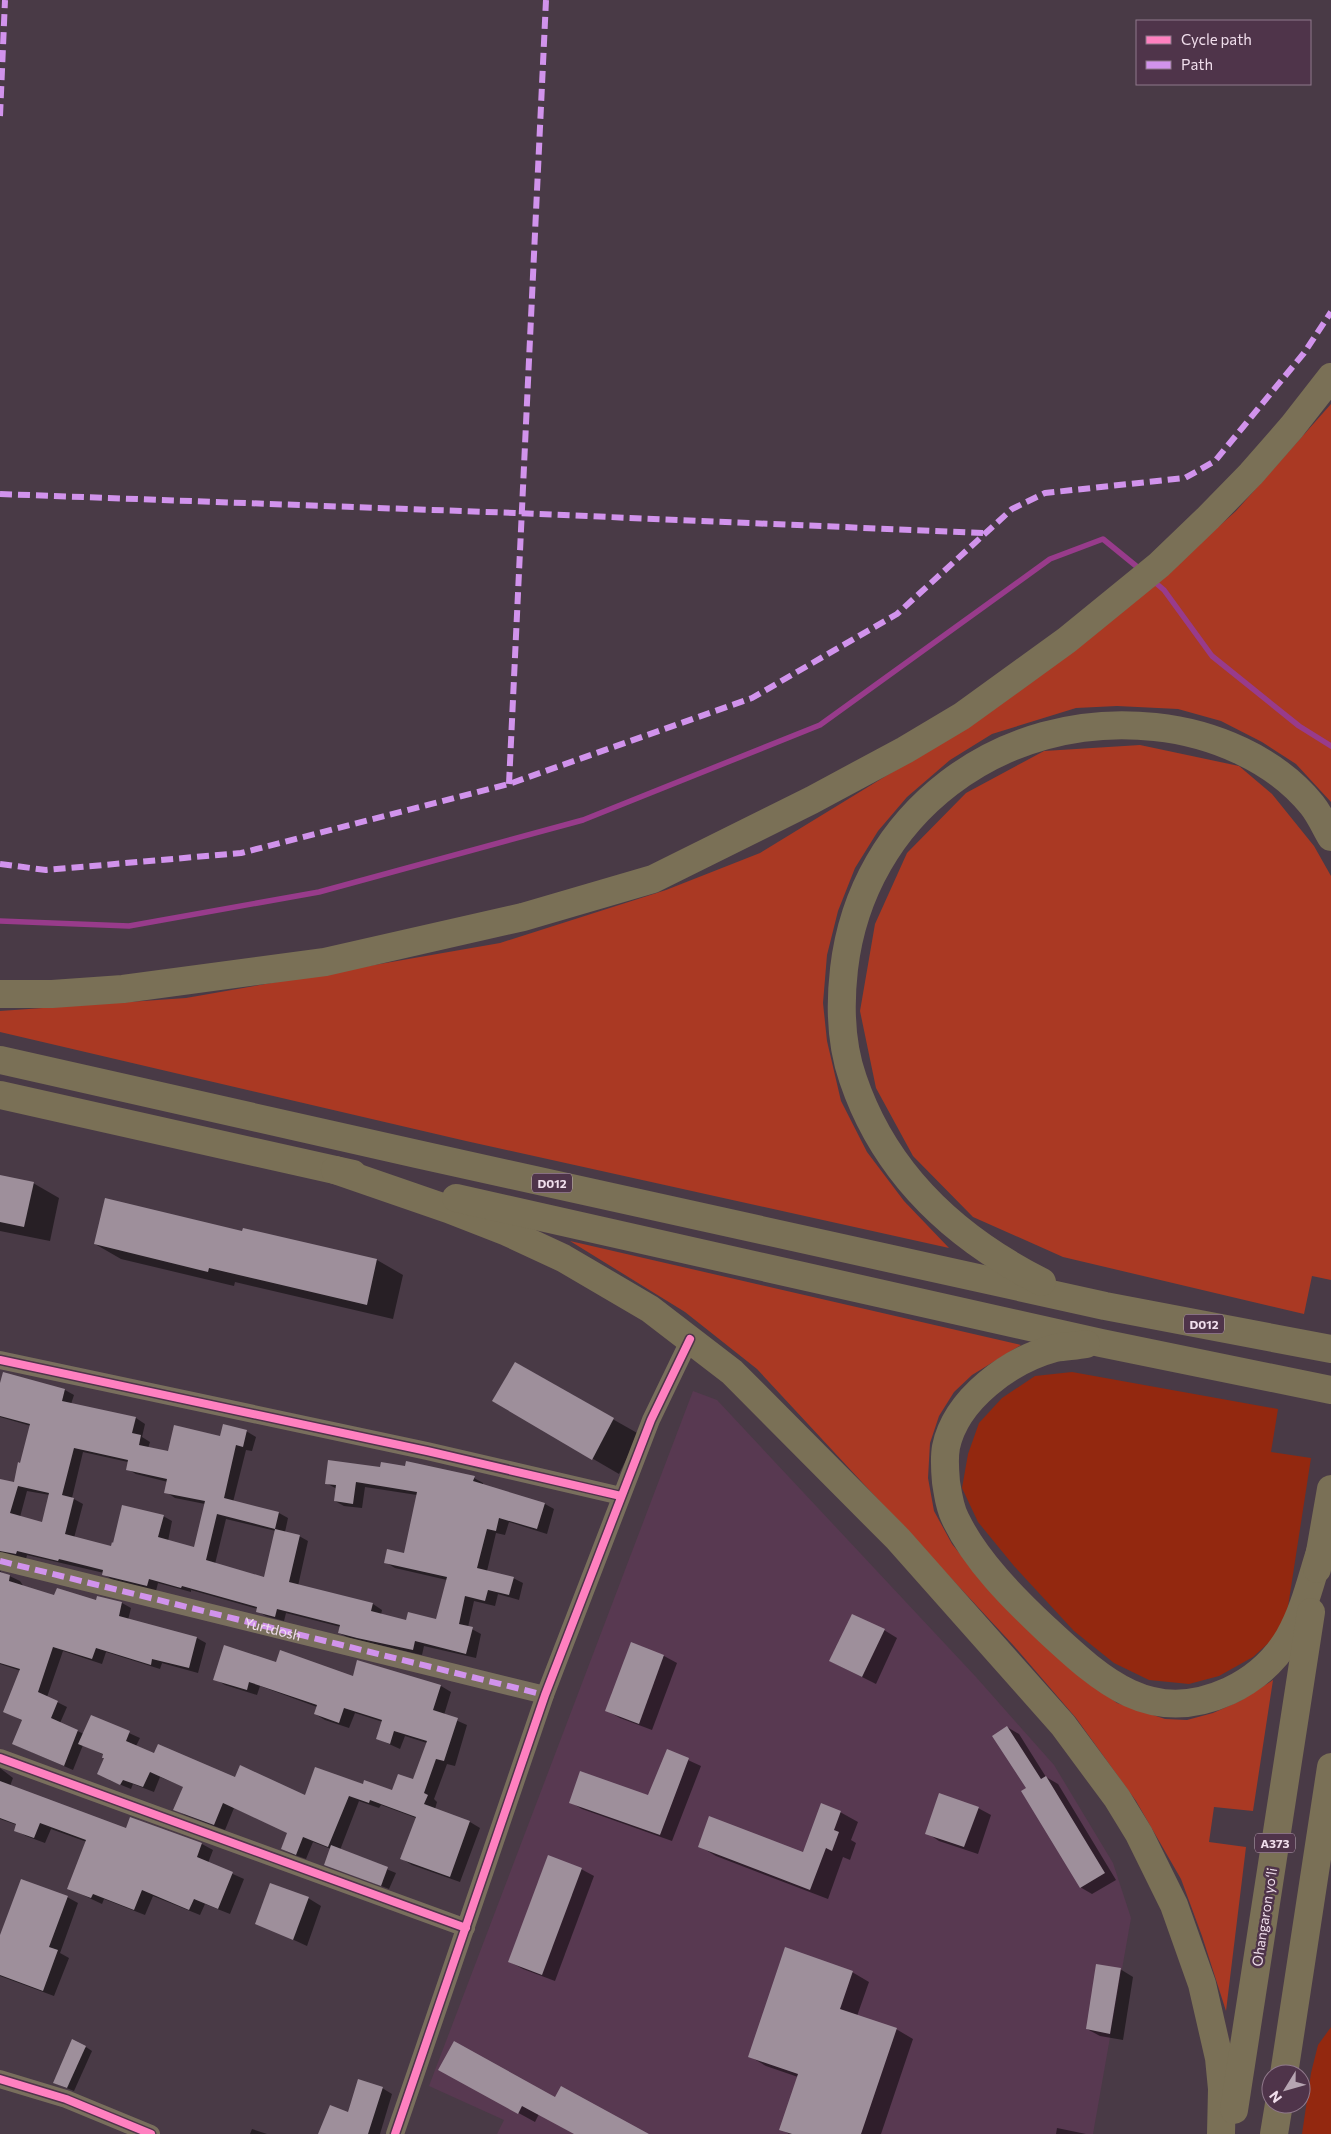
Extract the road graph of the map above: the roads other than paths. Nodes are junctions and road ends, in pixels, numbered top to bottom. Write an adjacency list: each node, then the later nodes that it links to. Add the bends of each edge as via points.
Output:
1 (1331, 377): 3 (highway, via 1286,434 1208,518 1159,565 1066,640 962,716 905,750 653,878 523,917 324,962 123,989)
2 (1331, 837): 7 (highway, via 1312,806 1285,779 1252,757 1216,740 1177,729 1094,725 1054,732 1012,745 970,768 934,795 903,826 879,862 861,902 847,946 842,991 844,1036 852,1078 870,1118 896,1162 946,1220 1012,1267 1048,1285)
3 (0, 994)
4 (0, 1060): 7 (highway, D012)
5 (0, 1095): 6 (highway)
6 (335, 1170): 8 (highway, via 448,1209 563,1258 650,1309); 9 (highway)
7 (1104, 1306): 10 (highway, D012)
8 (690, 1339): 14 (street, via 651,1420); 26 (highway, via 732,1372 898,1539 1063,1725 1117,1798 1166,1888 1202,1984 1219,2058)
9 (1100, 1342): 12 (highway); 15 (highway, via 1055,1348 1013,1366 993,1379 964,1409 946,1447 948,1495 955,1518 980,1558 1042,1625 1080,1659 1126,1692 1168,1704 1199,1701 1249,1680 1277,1654 1291,1635)
10 (1331, 1349)
11 (0, 1360): 14 (street)
12 (1331, 1390)
13 (1331, 1489): 15 (highway, A373)
14 (621, 1496): 17 (street)
15 (1320, 1552): 27 (highway, Ohangaron yoʻli / A373)
16 (0, 1561): 17 (street, Yurtdosh)
17 (545, 1695): 20 (street)
18 (0, 1758): 20 (street)
19 (1331, 1767): 21 (highway)
20 (466, 1928): 25 (street)
21 (1286, 2064)
22 (0, 2079): 24 (street, via 66,2099)
23 (1277, 2114): 28 (highway)
24 (151, 2134)
25 (394, 2134)
26 (1221, 2134)
27 (1230, 2134)
28 (1274, 2134)

